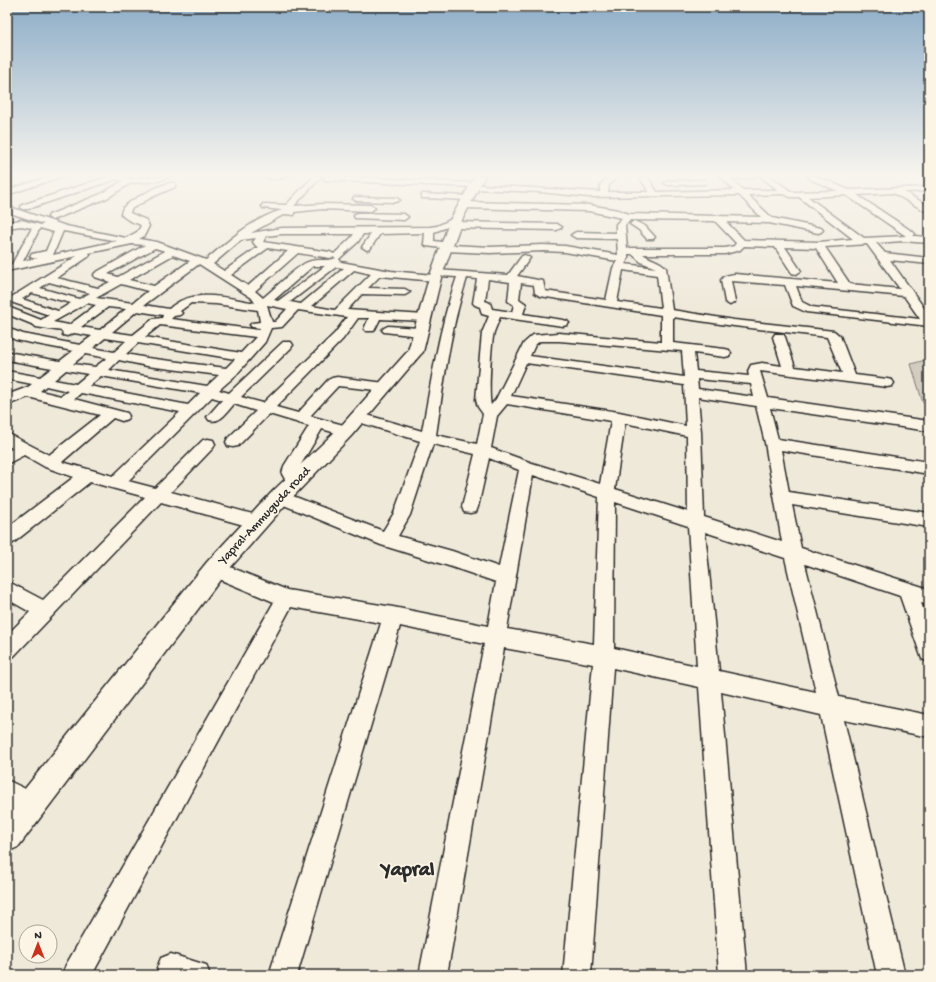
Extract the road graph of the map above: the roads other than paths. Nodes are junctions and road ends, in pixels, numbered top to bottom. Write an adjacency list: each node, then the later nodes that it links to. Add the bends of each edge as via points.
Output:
1 (50, 222): 35 (street, via 64,228)
2 (143, 222): 35 (street, via 145,226 141,234)
3 (261, 222): 32 (street)
4 (370, 222): 25 (street)
5 (402, 222): 20 (street)
6 (440, 222): 24 (street)
7 (458, 222): 45 (main road, Yapral-Ammuguda road)
8 (513, 222): 23 (street)
9 (522, 222): 23 (street)
10 (538, 222): 23 (street)
11 (557, 222): 48 (street, via 555,237)
12 (626, 222): 30 (street, via 620,224)
13 (634, 222): 31 (street)
14 (648, 222): 15 (street, via 678,225)
15 (678, 222)
16 (721, 222): 38 (street)
17 (778, 222): 26 (street)
18 (838, 222): 37 (street)
19 (892, 222): 29 (street)
20 (406, 223): 24 (street); 25 (street)
21 (7, 225): 22 (street, via 20,223)
22 (37, 226): 64 (street); 64 (street, via 59,230 50,253)
23 (522, 226)
24 (430, 230): 45 (street, via 429,244)
25 (368, 231): 27 (street, via 302,230); 44 (street); 56 (street, via 355,240)
26 (825, 231): 37 (street); 42 (street)
27 (263, 234): 32 (street); 43 (street, via 258,242)
28 (576, 234): 30 (street)
29 (910, 234)
30 (621, 236): 59 (street)
31 (650, 237)
32 (237, 238): 63 (street)
33 (333, 238): 51 (street, via 315,241)
34 (929, 240): 37 (street, via 902,238)
35 (130, 241): 39 (street); 47 (street)
36 (551, 241): 46 (street)
37 (865, 241): 42 (street); 55 (street)
38 (741, 243): 40 (street); 52 (street, via 737,248 725,251)
39 (154, 244): 50 (street); 54 (street)
40 (778, 244): 41 (street); 68 (street)
41 (819, 245): 42 (street); 80 (street)
42 (831, 245)
43 (265, 246): 51 (street); 71 (street)
44 (367, 247)
45 (447, 247): 49 (street); 73 (main road, Yapral-Ammuguda road)
46 (543, 248): 48 (street); 49 (street)
47 (95, 249): 64 (street); 75 (street)
48 (564, 249): 59 (street)
49 (490, 250): 74 (street)
50 (173, 251): 62 (street); 63 (street)
51 (300, 251): 56 (street); 82 (street)
52 (634, 251): 59 (street); 72 (street, via 644,260 658,265)
53 (114, 252): 54 (street)
54 (131, 256): 62 (street); 65 (street)
55 (882, 256): 61 (street); 86 (street)
56 (338, 258): 57 (street); 66 (street); 91 (street, via 310,264); 92 (street)
57 (357, 258)
58 (525, 258): 76 (street)
59 (622, 259): 72 (street); 93 (street)
60 (7, 261): 64 (street)
61 (929, 261)
62 (155, 262): 67 (street); 69 (street)
63 (202, 263): 67 (street); 71 (street)
64 (14, 264)
65 (113, 266): 69 (street); 78 (street, via 99,274)
66 (351, 267): 70 (street); 94 (street)
67 (186, 269): 71 (street); 77 (street)
68 (796, 271)
69 (136, 272): 77 (street); 78 (street)
70 (378, 272): 73 (street); 83 (street)
71 (220, 273): 82 (street)
72 (661, 273): 101 (street)
73 (436, 276): 74 (street); 112 (main road, Yapral-Ammuguda road)
74 (474, 276): 76 (street); 100 (street, via 479,303 486,305 486,312); 172 (street, via 454,301)
75 (48, 279): 81 (street); 87 (street)
76 (513, 279): 88 (street, via 539,283 540,293); 105 (street, via 513,301 520,304)
77 (170, 280): 85 (street)
78 (120, 281): 85 (street); 87 (street)
79 (789, 282): 80 (street); 90 (street, via 735,276 728,278 726,280); 107 (street, via 797,304 810,310)
80 (846, 287): 86 (street)
81 (30, 289): 89 (street); 98 (street, via 18,295 15,300)
82 (248, 291): 91 (street)
83 (360, 291): 84 (street); 99 (street)
84 (405, 292)
85 (153, 293): 87 (street); 95 (street)
86 (908, 293): 107 (street)
87 (105, 295): 89 (street); 95 (street); 104 (street)
88 (574, 300): 93 (street); 108 (street)
89 (84, 301): 98 (street)
90 (730, 302)
91 (263, 303): 92 (street); 97 (street, via 191,300); 116 (street)
92 (281, 304): 94 (street)
93 (611, 305): 101 (street)
94 (299, 307): 99 (street); 116 (street, via 278,325)
95 (135, 308): 97 (street); 106 (street)
96 (8, 310): 109 (street)
97 (172, 312): 110 (street); 116 (street)
98 (63, 313): 104 (street); 109 (street)
99 (338, 313): 102 (street)
100 (496, 313): 105 (street); 163 (street, via 488,332 484,377 484,407)
101 (667, 313): 128 (street); 145 (street, via 830,334 834,336)
102 (355, 314): 103 (street); 161 (street, via 339,336)
103 (376, 315): 112 (street); 114 (street)
104 (88, 316): 106 (street); 113 (street)
105 (517, 316): 108 (street)
106 (120, 320): 110 (street); 119 (street)
107 (928, 322)
108 (563, 323): 121 (street)
109 (42, 324): 113 (street); 120 (street)
110 (157, 324): 111 (street); 123 (street)
111 (187, 325): 115 (street); 125 (street)
112 (422, 325): 117 (street); 151 (main road, Yapral-Ammuguda road, via 414,352)
113 (72, 329): 119 (street); 124 (street)
114 (370, 329)
115 (220, 330): 116 (street); 131 (street)
116 (265, 330): 135 (street)
117 (388, 330)
118 (7, 332): 120 (street)
119 (103, 334): 123 (street); 129 (street)
120 (20, 337): 124 (street); 127 (street)
121 (559, 337): 128 (street); 136 (street, via 536,338 530,343)
122 (779, 337): 142 (street)
123 (136, 340): 125 (street); 134 (street)
124 (52, 343): 129 (street); 137 (street)
125 (166, 344): 131 (street); 138 (street)
126 (288, 345): 155 (street)
127 (7, 346)
128 (667, 346): 130 (street)
129 (84, 349): 134 (street); 139 (street)
130 (688, 349): 132 (street); 150 (street)
131 (201, 350): 135 (street); 140 (street)
132 (725, 353)
133 (7, 356): 137 (street)
134 (117, 356): 138 (street); 141 (street)
135 (244, 357): 143 (street)
136 (522, 359): 150 (street); 156 (street)
137 (31, 360): 139 (street); 144 (street)
138 (147, 362): 140 (street)
139 (64, 365): 141 (street); 147 (street)
140 (184, 366): 143 (street); 149 (street)
141 (99, 371): 149 (street); 152 (street)
142 (790, 371): 145 (street); 146 (street, via 756,368 754,371)
143 (231, 372): 153 (street)
144 (8, 376): 147 (street)
145 (850, 378): 148 (street)
146 (757, 381): 150 (street); 160 (street)
147 (42, 382): 152 (street); 154 (street)
148 (887, 382)
149 (168, 383): 153 (street); 159 (street)
150 (690, 383): 160 (street); 170 (street)
151 (384, 387): 166 (street, via 337,381); 168 (main road, Yapral-Ammuguda road)
152 (79, 388): 158 (street); 159 (street)
153 (210, 391): 155 (street); 162 (street)
154 (27, 392): 157 (street); 158 (street)
155 (231, 398): 161 (street); 164 (street)
156 (503, 399): 163 (street); 165 (street)
157 (7, 401)
158 (63, 402): 179 (street, via 117,414)
159 (150, 402): 162 (street)
160 (762, 402): 169 (street); 174 (street)
161 (266, 408): 166 (street); 173 (street)
162 (192, 410): 184 (street)
163 (490, 414): 177 (street)
164 (214, 417)
165 (619, 417): 170 (street); 185 (street)
166 (301, 418): 167 (street)
167 (318, 423): 168 (street); 183 (street, via 292,466 290,474)
168 (352, 424): 172 (street); 183 (main road, Yapral-Ammuguda road)
169 (929, 426)
170 (694, 432): 192 (street)
171 (7, 438): 176 (street)
172 (428, 438): 177 (street); 194 (street, via 402,515)
173 (233, 442)
174 (772, 443): 181 (street); 188 (street)
175 (208, 444): 186 (street)
176 (24, 448): 178 (street); 179 (street)
177 (482, 450): 180 (street); 189 (street, via 476,490)
178 (7, 459)
179 (50, 463): 182 (street)
180 (527, 467): 185 (street); 197 (street)
181 (929, 468)
182 (87, 476): 184 (street); 193 (street)
183 (295, 482): 187 (main road, Yapral-Ammuguda road)
184 (115, 484): 186 (street)
185 (607, 492): 192 (street); 207 (street)
186 (158, 496): 191 (street); 202 (street)
187 (280, 497): 191 (main road, Yapral-Ammuguda road); 194 (street)
188 (782, 497): 190 (street); 195 (street)
189 (470, 507)
190 (929, 520)
191 (258, 522): 196 (main road, Yapral-Ammuguda road)
192 (696, 522): 195 (street); 208 (street)
193 (7, 538)
194 (387, 540): 197 (street)
195 (793, 553): 199 (street); 209 (street)
196 (215, 569): 201 (street); 212 (main road, Yapral-Ammuguda road)
197 (507, 578): 204 (street)
198 (7, 589): 202 (street)
199 (907, 589): 200 (street); 206 (street)
200 (929, 597)
201 (286, 598): 203 (street); 214 (street)
202 (45, 611): 205 (street)
203 (393, 616): 204 (street); 215 (street)
204 (497, 637): 207 (street); 216 (street)
205 (7, 649)
206 (929, 652)
207 (604, 656): 208 (street); 217 (street)
208 (708, 680): 209 (street); 218 (street)
209 (830, 706): 210 (street); 219 (street)
210 (929, 726)
211 (7, 792): 212 (street)
212 (31, 805): 213 (main road, Yapral-Ammuguda road)
213 (7, 836)
214 (76, 975)
215 (283, 975)
216 (433, 975)
217 (577, 975)
218 (733, 975)
219 (891, 975)

